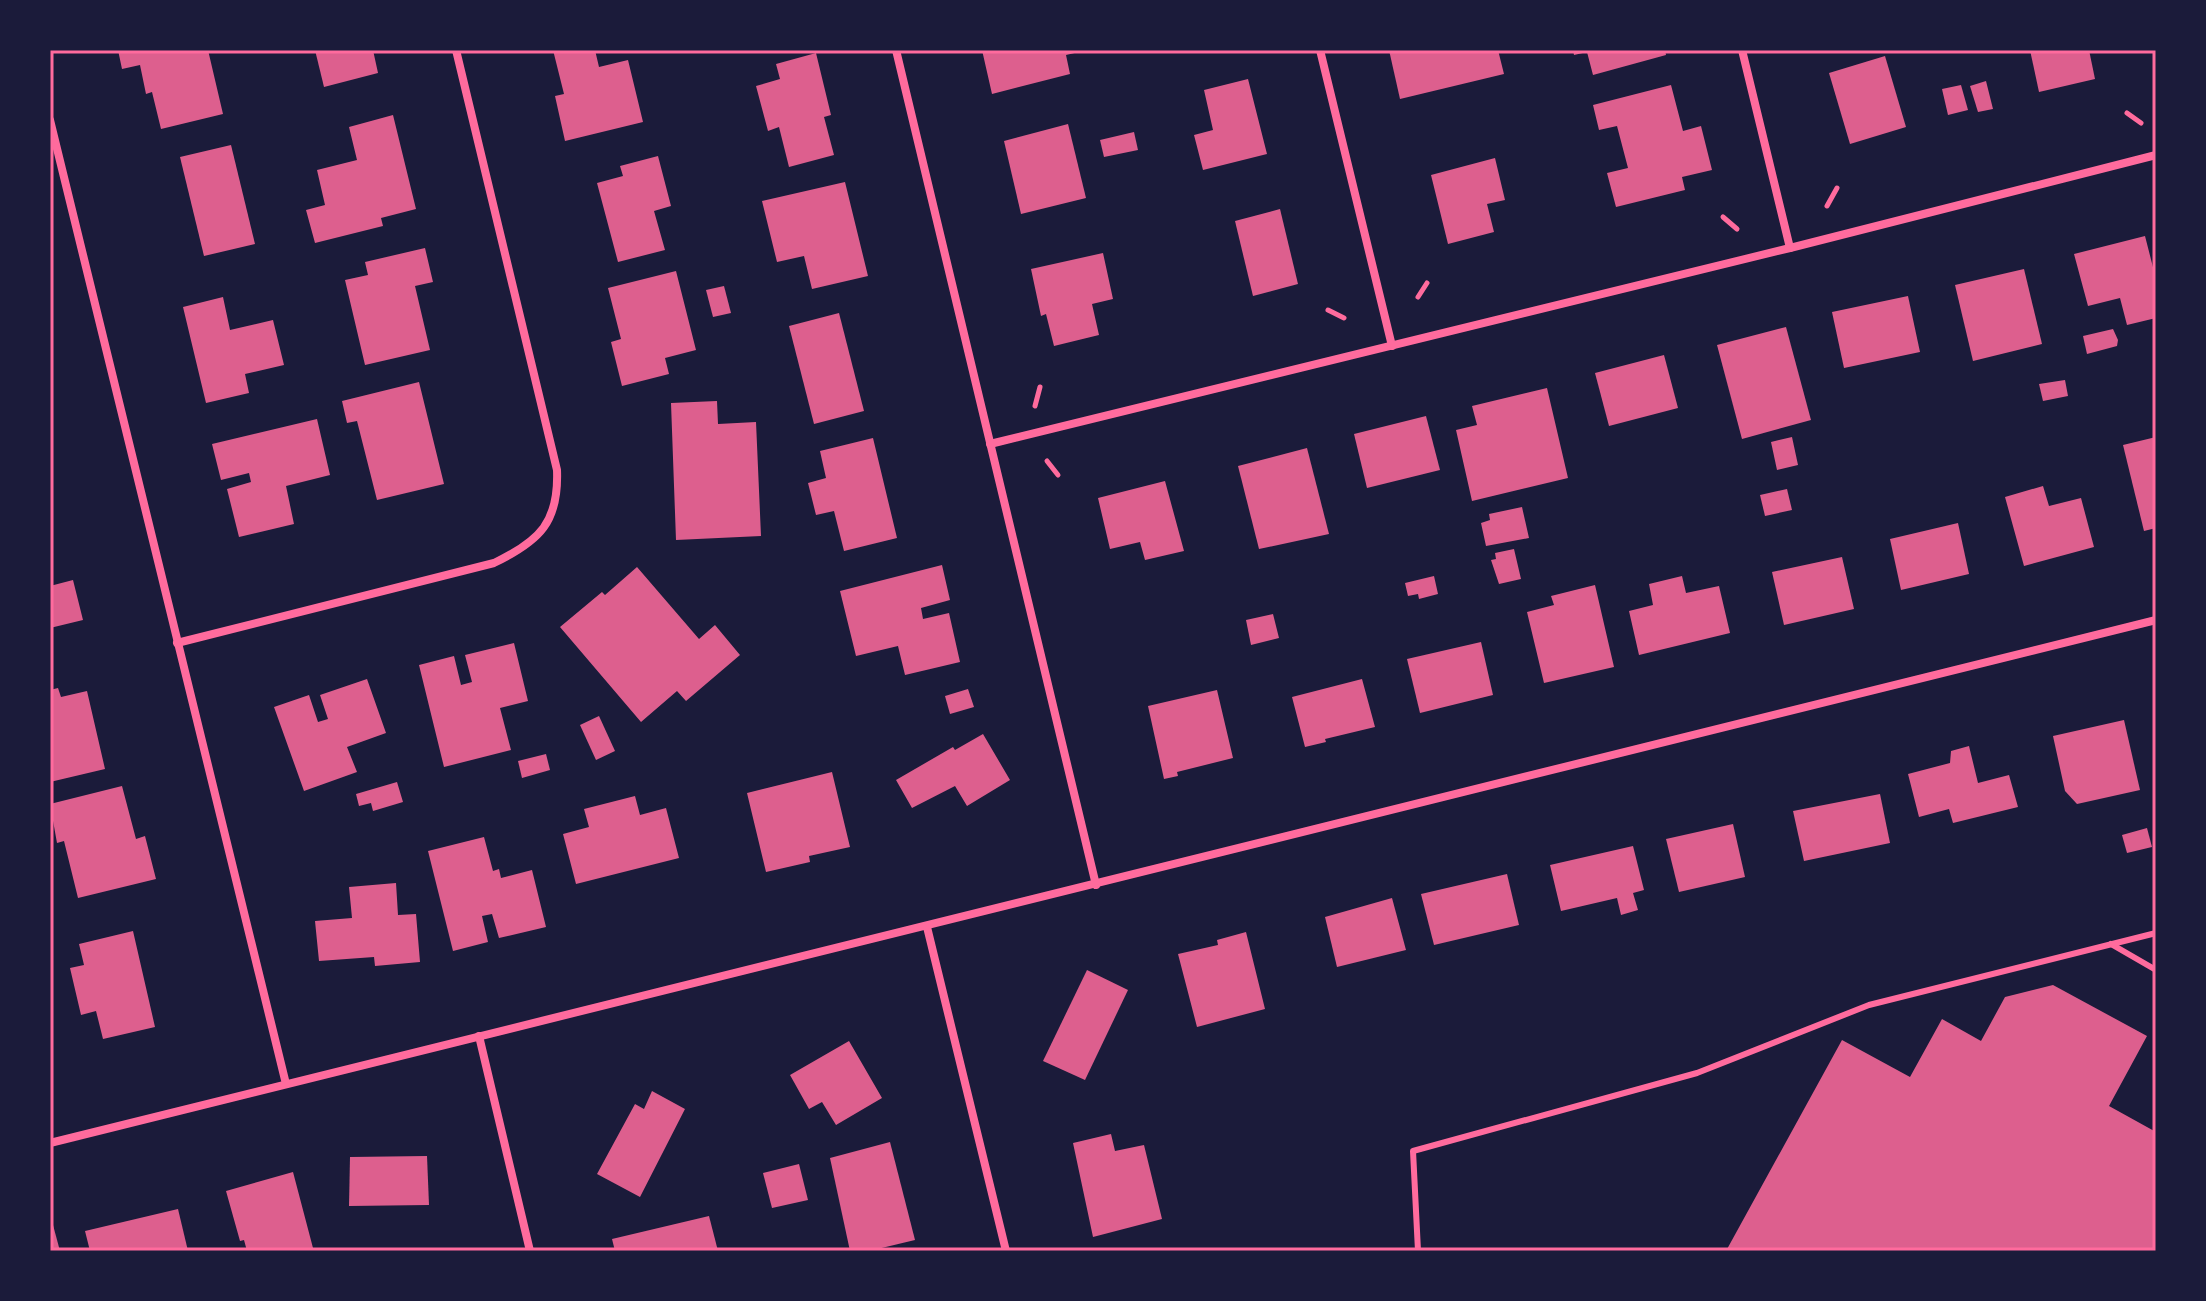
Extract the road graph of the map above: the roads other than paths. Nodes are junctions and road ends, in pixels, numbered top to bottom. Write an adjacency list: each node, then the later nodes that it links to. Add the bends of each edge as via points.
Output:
1 (456, 50): 11 (street, via 557,470 549,522 526,546 494,563)
2 (896, 50): 9 (street)
3 (1320, 50): 8 (street)
4 (1742, 50): 7 (street)
5 (50, 120): 11 (street)
6 (2156, 155): 7 (street)
7 (1790, 248): 8 (street)
8 (1392, 346): 9 (street)
9 (990, 444): 12 (street)
10 (2156, 620): 12 (street)
11 (177, 643): 18 (street)
12 (1096, 885): 13 (street)
13 (927, 927): 17 (street); 21 (street)
14 (2156, 933): 15 (lane)
15 (2111, 944): 16 (lane); 22 (lane, via 1869,1005 1697,1073 1413,1151)
16 (2156, 970)
17 (479, 1036): 18 (street); 20 (street)
18 (286, 1084): 19 (street)
19 (50, 1143)
20 (530, 1251)
21 (1006, 1251)
22 (1418, 1251)

